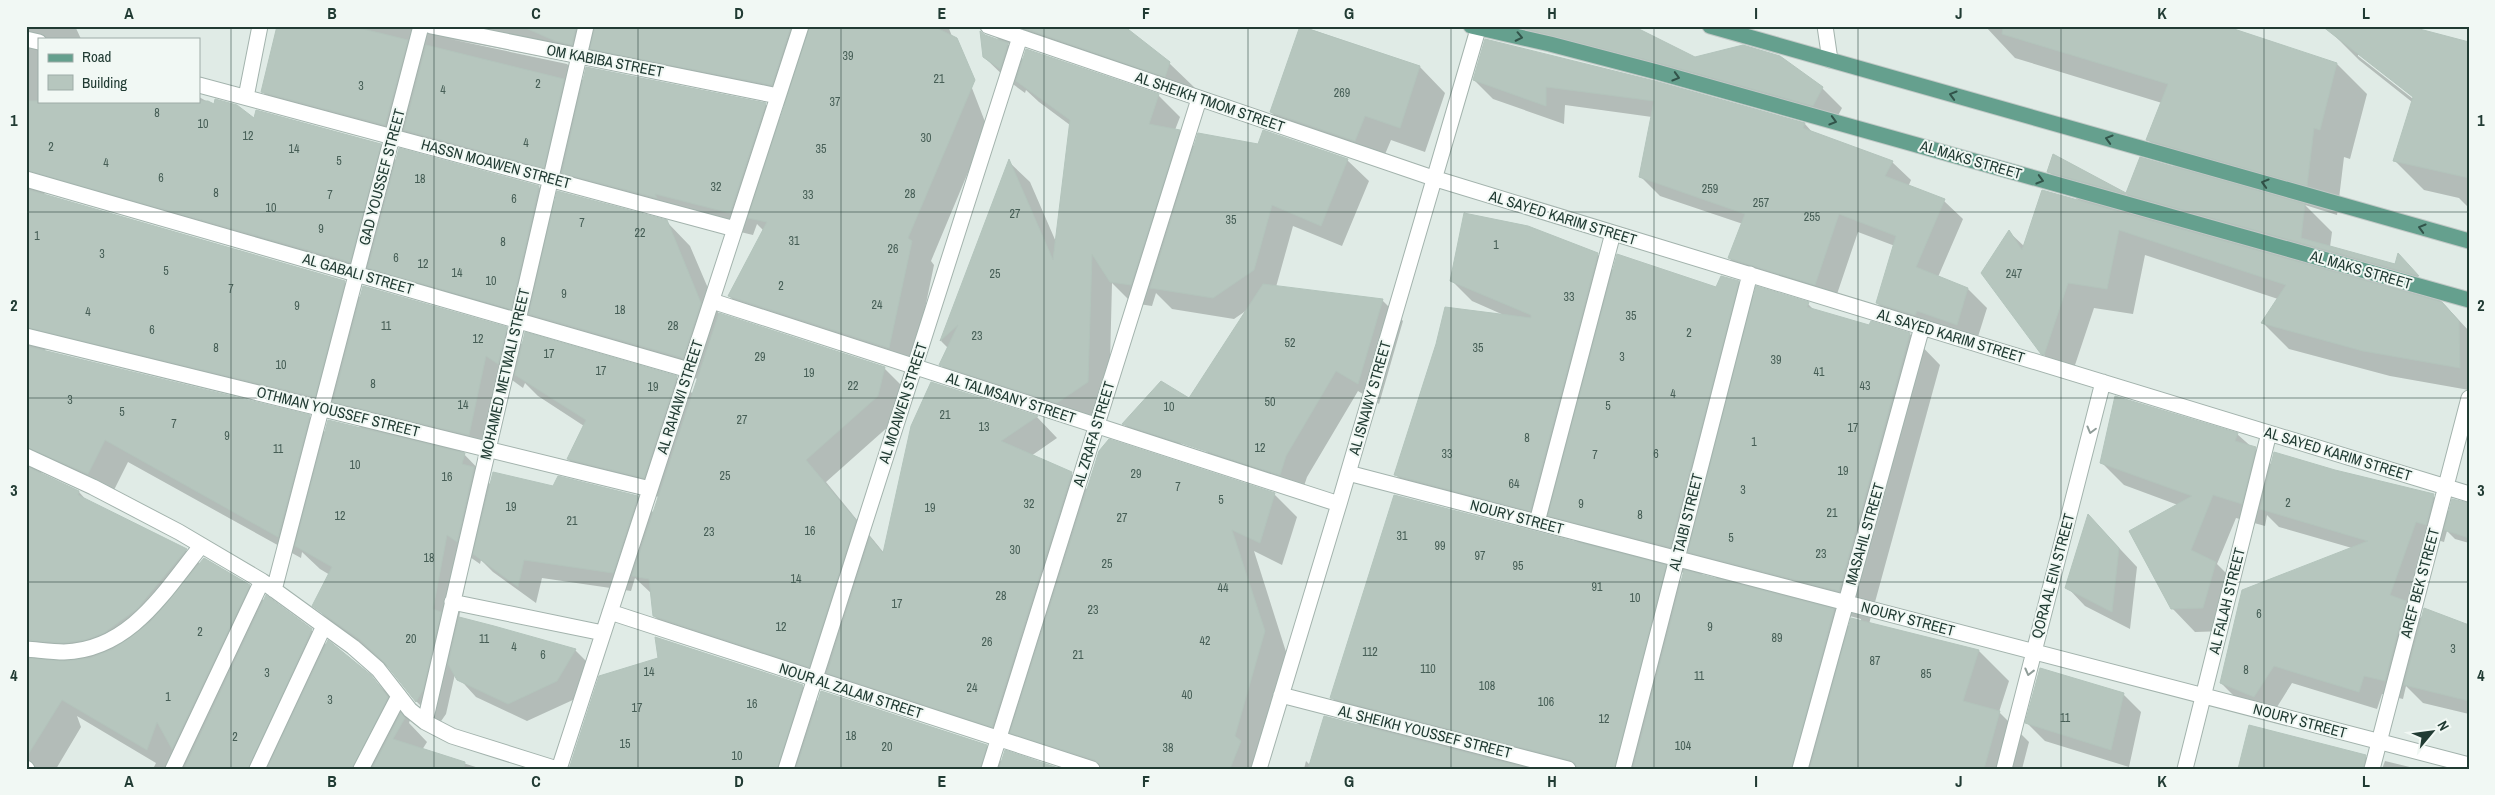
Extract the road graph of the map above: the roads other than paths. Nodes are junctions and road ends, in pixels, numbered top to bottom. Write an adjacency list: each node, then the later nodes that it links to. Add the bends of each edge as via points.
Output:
1 (260, 26): 17 (street)
2 (422, 26): 19 (street, GAD YOUSSEF STREET)
3 (431, 26): 13 (street, OM KABIBA STREET)
4 (586, 26): 13 (street, MOHAMED METWALI STREET)
5 (802, 26): 16 (street, AL RAHAWI STREET)
6 (988, 26): 10 (street, AL SHEIKH TMOM STREET)
7 (1710, 26): 14 (main road)
8 (1825, 26): 14 (street)
9 (1476, 27): 20 (street, AL ISNAWY STREET); 28 (main road, AL MAKS STREET, one-way to 28, via 1667,74)
10 (1020, 37): 18 (street, AL SHEIKH TMOM STREET); 33 (street, AL MOAWEN STREET)
11 (26, 38): 12 (street)
12 (38, 42)
13 (580, 56): 16 (street, OM KABIBA STREET); 22 (street, MOHAMED METWALI STREET)
14 (1830, 60): 25 (main road, one-way to 14)
15 (200, 85): 17 (street, HASSN MOAWEN STREET)
16 (778, 96): 23 (street, AL RAHAWI STREET)
17 (246, 97): 19 (street, HASSN MOAWEN STREET)
18 (1199, 98): 20 (street, AL SHEIKH TMOM STREET); 38 (street, AL ZRAFA STREET)
19 (393, 137): 22 (street, HASSN MOAWEN STREET); 26 (street, GAD YOUSSEF STREET)
20 (1433, 178): 24 (street, AL SAYED KARIM STREET); 42 (street, AL ISNAWY STREET)
21 (26, 179): 26 (street, AL GABALI STREET)
22 (551, 179): 23 (street, HASSN MOAWEN STREET); 30 (street, MOHAMED METWALI STREET)
23 (735, 229): 29 (street, AL RAHAWI STREET)
24 (1613, 233): 27 (street, AL SAYED KARIM STREET); 47 (street)
25 (2469, 241)
26 (357, 274): 30 (street, AL GABALI STREET); 37 (street, GAD YOUSSEF STREET)
27 (1750, 274): 31 (street, AL SAYED KARIM STREET); 49 (street, AL TAIBI STREET)
28 (2469, 300)
29 (712, 301): 33 (street, AL TALMSANY STREET); 34 (street, AL RAHAWI STREET)
30 (518, 320): 34 (street, AL GABALI STREET); 40 (street, MOHAMED METWALI STREET)
31 (1922, 327): 35 (street, AL SAYED KARIM STREET); 52 (street, MASAHIL STREET)
32 (26, 336): 37 (street, OTHMAN YOUSSEF STREET)
33 (915, 366): 38 (street, AL TALMSANY STREET); 58 (street, AL MOAWEN STREET)
34 (689, 370): 44 (street, AL RAHAWI STREET)
35 (2104, 382): 39 (street, AL SAYED KARIM STREET); 57 (street, QORA AL EIN STREET, one-way to 57)
36 (2469, 398): 43 (street, AREF BEK STREET)
37 (321, 408): 40 (street, OTHMAN YOUSSEF STREET); 50 (street, GAD YOUSSEF STREET)
38 (1097, 426): 46 (street, AL TALMSANY STREET); 63 (street, AL ZRAFA STREET)
39 (2269, 433): 43 (street, AL SAYED KARIM STREET); 61 (street, AL FALAH STREET)
40 (488, 449): 44 (street, OTHMAN YOUSSEF STREET); 51 (street, MOHAMED METWALI STREET)
41 (26, 456): 48 (street, via 93,487)
42 (1348, 473): 46 (street, AL ISNAWY STREET); 47 (street, NOURY STREET)
43 (2446, 486): 45 (street, AL SAYED KARIM STREET); 64 (street, AREF BEK STREET)
44 (650, 489): 53 (street, AL RAHAWI STREET)
45 (2469, 494)
46 (1339, 504): 59 (street, AL ISNAWY STREET)
47 (1537, 522): 49 (street, NOURY STREET)
48 (201, 546): 50 (street); 56 (street, via 143,619 108,643 66,652)
49 (1677, 558): 52 (street, NOURY STREET); 75 (street, AL TAIBI STREET)
50 (268, 586): 54 (street); 66 (street, GAD YOUSSEF STREET)
51 (452, 602): 55 (street); 62 (street, MOHAMED METWALI STREET)
52 (1846, 603): 57 (street, NOURY STREET); 76 (street, MASAHIL STREET)
53 (610, 612): 55 (street, AL RAHAWI STREET); 58 (street, NOUR AL ZALAM STREET)
54 (324, 626): 60 (street, via 378,669); 67 (street)
55 (603, 633): 69 (street, AL RAHAWI STREET)
56 (26, 649)
57 (2034, 652): 61 (street, NOURY STREET); 77 (street, QORA AL EIN STREET, one-way to 77)
58 (814, 679): 63 (street, NOUR AL ZALAM STREET); 70 (street, AL MOAWEN STREET)
59 (1281, 695): 73 (street, AL ISNAWY STREET); 74 (street, AL SHEIKH YOUSSEF STREET)
60 (399, 696): 62 (street); 68 (street)
61 (2204, 696): 64 (street, NOURY STREET); 78 (street, AL FALAH STREET)
62 (424, 722): 69 (street, via 452,736)
63 (999, 739): 71 (street, AL ZRAFA STREET); 72 (street, NOUR AL ZALAM STREET)
64 (2379, 741): 65 (street, NOURY STREET); 79 (street, AREF BEK STREET)
65 (2469, 765)
66 (173, 769)
67 (256, 769)
68 (361, 769)
69 (558, 769)
70 (786, 769)
71 (989, 769)
72 (1092, 769)
73 (1259, 769)
74 (1568, 769)
75 (1624, 769)
76 (1800, 769)
77 (2004, 769)
78 (2185, 769)
79 (2372, 769)

